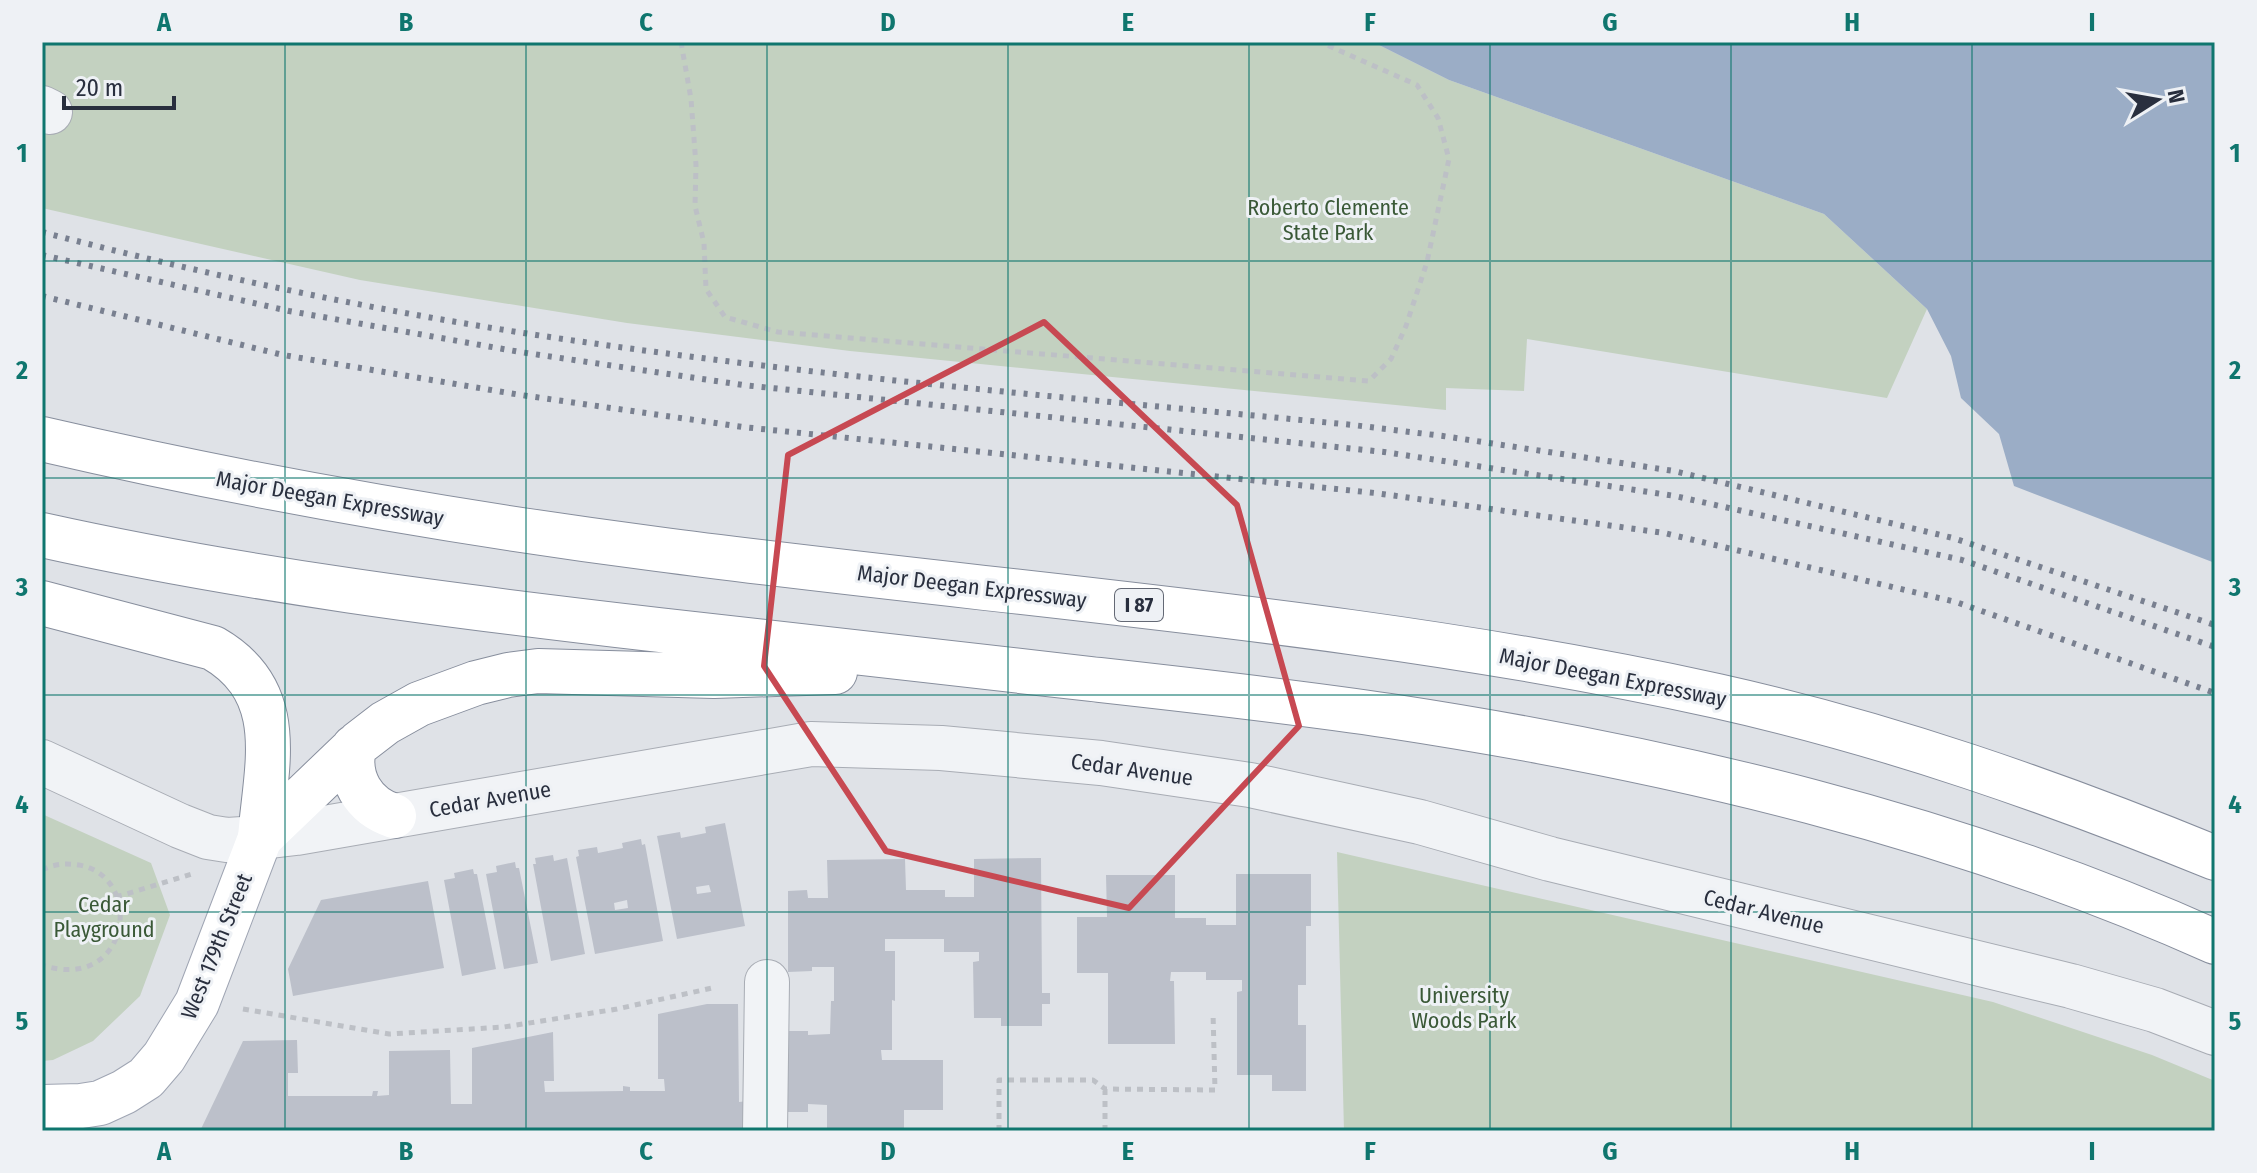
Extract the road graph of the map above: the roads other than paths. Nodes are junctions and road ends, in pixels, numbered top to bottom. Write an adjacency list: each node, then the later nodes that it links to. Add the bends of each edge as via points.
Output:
1 (42, 439): 9 (main road, Major Deegan Expressway / I 87, via 262,486 497,527 1322,627 1588,670 1720,697 1976,768)
2 (42, 535): 4 (main road, via 200,567 449,605)
3 (42, 603): 8 (main road, via 213,648 243,670 263,705 268,727)
4 (993, 667): 5 (main road, via 714,676 538,671 447,692 385,723); 10 (main road, via 1390,716 1653,765 1914,830 2038,871)
5 (354, 747): 7 (main road, via 351,763 358,788); 8 (main road)
6 (42, 762): 8 (street, Cedar Avenue, via 208,837)
7 (394, 816): 8 (street, Cedar Avenue); 12 (street, Cedar Avenue, via 811,744 941,748 1101,763 1250,785 1420,822 1550,859 2071,986)
8 (260, 838): 13 (main road, West 179th Street, via 197,1003 164,1057 146,1078 100,1103)
9 (2215, 858)
10 (2215, 942)
11 (767, 982): 14 (street)
12 (2215, 1033)
13 (42, 1107)
14 (765, 1131)

